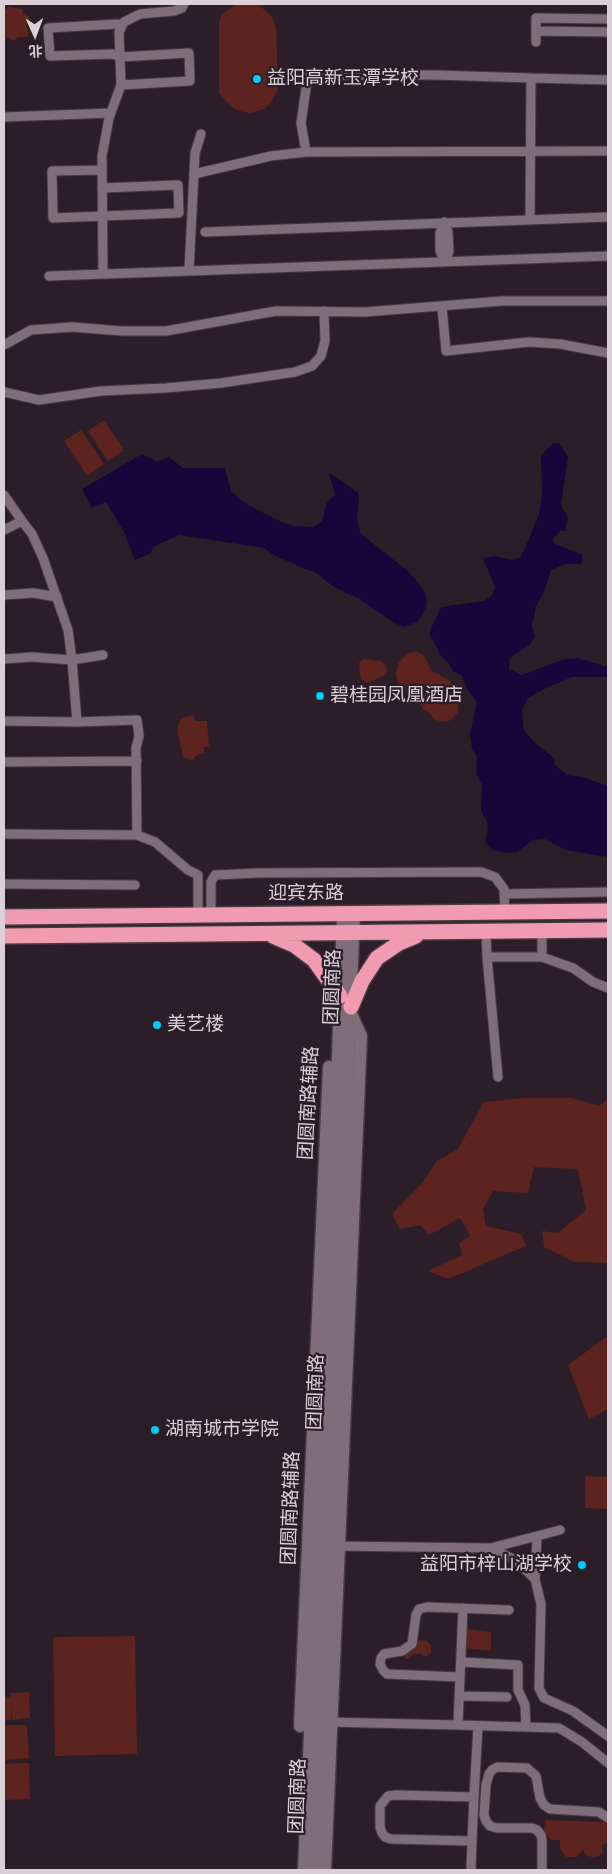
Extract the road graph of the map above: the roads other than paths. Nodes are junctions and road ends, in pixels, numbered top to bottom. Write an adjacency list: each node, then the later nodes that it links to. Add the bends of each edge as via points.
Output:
1 (184, 4): 3 (street, via 174,12 140,14)
2 (608, 19): 4 (street, via 536,18)
3 (122, 26): 7 (street, via 119,32); 7 (street, via 48,28 50,56 113,54)
4 (536, 31): 5 (street); 6 (street)
5 (608, 32)
6 (536, 42)
7 (120, 57): 10 (street); 10 (street, via 189,54 190,81)
8 (531, 78): 9 (street); 14 (street); 16 (street, via 308,75 300,123)
9 (608, 80)
10 (121, 85): 11 (street)
11 (111, 113): 12 (street); 17 (street)
12 (4, 117)
13 (201, 134): 18 (street, via 195,153)
14 (531, 151): 15 (street); 16 (street); 22 (street)
15 (608, 151)
16 (306, 152): 18 (street, via 271,156)
17 (101, 170): 19 (street); 20 (street, via 52,171 53,218)
18 (194, 174): 27 (street)
19 (102, 188): 20 (street); 20 (street, via 178,185 179,213)
20 (102, 216): 28 (street)
21 (608, 217): 22 (street)
22 (530, 219): 23 (street)
23 (444, 222): 24 (street); 26 (street, via 449,251)
24 (205, 232)
25 (608, 256): 26 (street)
26 (445, 262): 27 (street)
27 (189, 271): 28 (street)
28 (103, 274): 29 (street)
29 (49, 276)
30 (608, 301): 31 (street, via 502,301)
31 (442, 307): 32 (street); 34 (street, via 446,351 528,342)
32 (324, 312): 33 (street, via 276,311 166,331 72,327 31,330); 35 (street, via 325,341 321,356 312,366 295,372 184,387 101,391 39,400)
33 (4, 345)
34 (608, 353)
35 (4, 392)
36 (4, 495): 37 (street)
37 (22, 521): 38 (street); 40 (street, via 32,534)
38 (4, 530)
39 (4, 595): 40 (street, via 33,593)
40 (57, 596): 43 (street, via 68,630)
41 (103, 655): 43 (street)
42 (4, 659): 43 (street)
43 (72, 660): 45 (street)
44 (4, 721): 45 (street)
45 (77, 722): 46 (street, via 137,720)
46 (136, 761): 47 (street); 49 (street)
47 (4, 762)
48 (4, 834): 49 (street)
49 (137, 835): 57 (street, via 155,842 198,875)
50 (4, 884): 51 (street)
51 (135, 885)
52 (608, 892): 53 (street)
53 (504, 894): 55 (street); 57 (street, via 495,877 481,872 216,875 211,882)
54 (608, 911): 55 (highway, 迎宾东路)
55 (505, 912): 56 (highway, 迎宾东路)
56 (348, 914): 57 (highway, 迎宾东路); 64 (main road, 团圆南路)
57 (205, 915): 58 (highway, 迎宾东路)
58 (4, 917)
59 (608, 930): 61 (highway, 迎宾东路)
60 (486, 931): 61 (highway, 迎宾东路); 62 (highway, 迎宾东路); 66 (street)
61 (542, 931): 67 (street)
62 (425, 932): 64 (highway, 迎宾东路); 69 (highway, via 399,943 377,958)
63 (267, 933): 64 (highway, 迎宾东路); 65 (highway, 迎宾东路); 69 (highway, via 294,945 314,960)
64 (348, 933): 69 (main road, 团圆南路)
65 (4, 936)
66 (487, 957): 67 (street); 70 (street)
67 (542, 957): 68 (street, via 573,968)
68 (608, 988)
69 (346, 1004): 73 (main road, 团圆南路); 91 (main road, 团圆南路辅路, via 332,1007); 92 (main road, 团圆南路, via 331,1255)
70 (498, 1077)
71 (560, 1530): 72 (street)
72 (537, 1536): 74 (street); 75 (street)
73 (334, 1546): 74 (street); 82 (main road, 团圆南路)
74 (491, 1548): 75 (street, via 515,1560)
75 (534, 1579): 86 (street, via 541,1604 539,1688 544,1698 573,1710)
76 (463, 1608): 77 (street); 78 (street); 79 (street, via 419,1609 412,1644 402,1651 384,1654 380,1664 387,1674)
77 (509, 1610)
78 (461, 1662): 79 (street); 85 (street, via 518,1665 518,1690 525,1705)
79 (460, 1677): 80 (street)
80 (459, 1696): 81 (street); 83 (street)
81 (507, 1697)
82 (325, 1722): 83 (street); 93 (main road, 团圆南路); 94 (main road)
83 (458, 1726): 84 (street)
84 (478, 1726): 85 (street); 88 (street)
85 (526, 1728): 87 (street, via 559,1728)
86 (608, 1736)
87 (608, 1763)
88 (474, 1797): 90 (street); 90 (street, via 396,1794 388,1796 380,1806 380,1828 391,1839)
89 (608, 1818): 96 (street, via 599,1812 550,1810 540,1798 536,1776 527,1768 497,1767 492,1770 486,1785 486,1821 497,1828 537,1830 542,1840)
90 (472, 1841): 95 (street)
91 (295, 1870)
92 (304, 1870)
93 (314, 1870)
94 (325, 1870)
95 (471, 1870)
96 (542, 1870)

